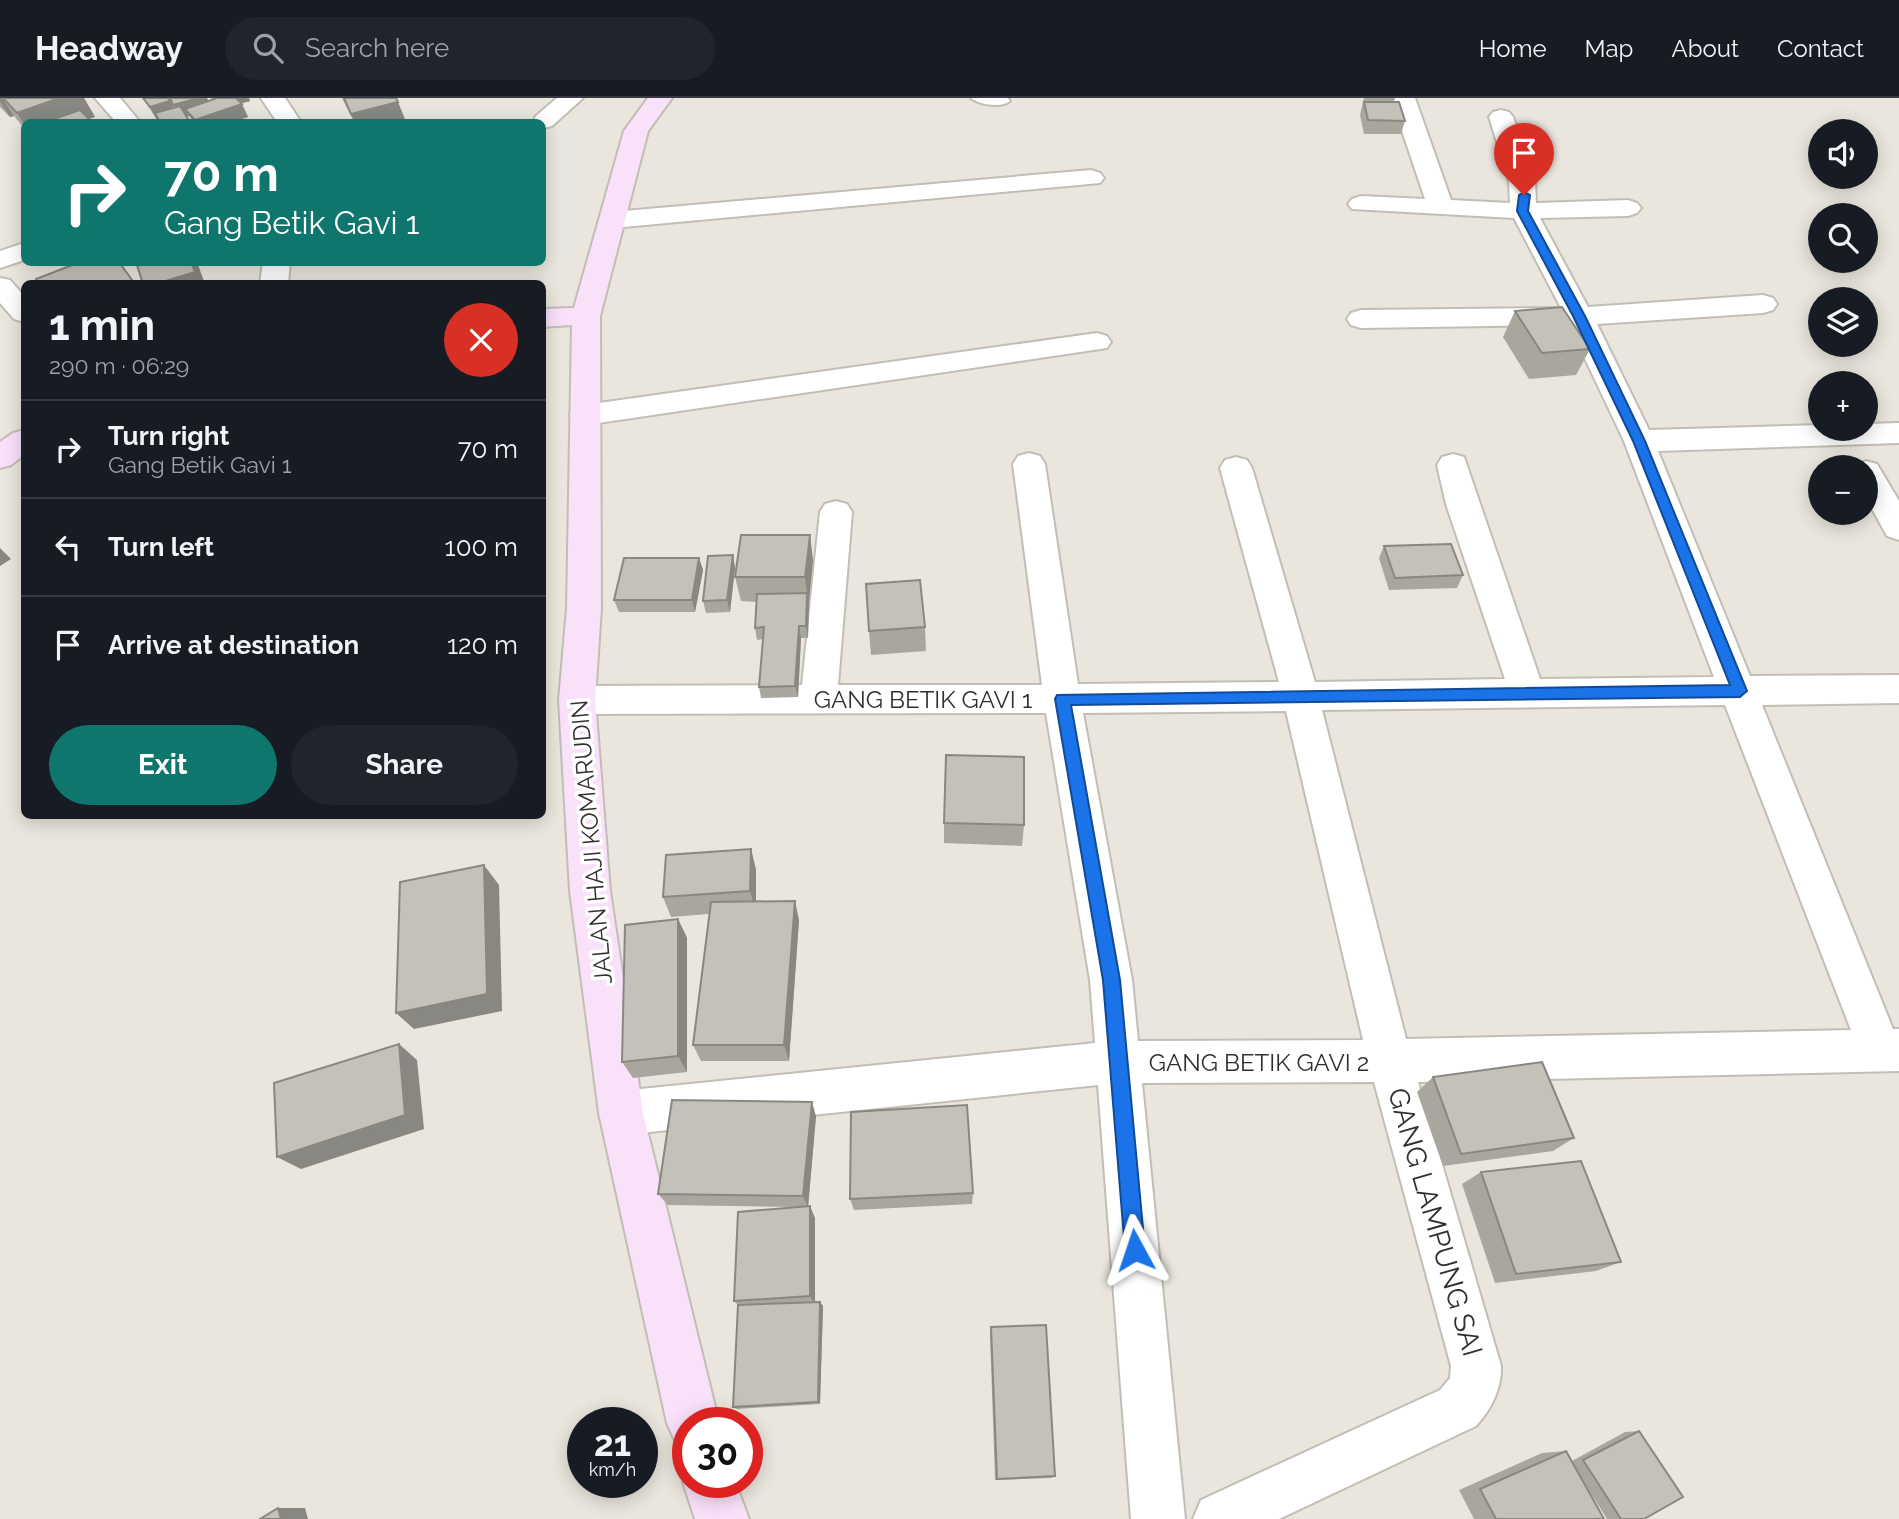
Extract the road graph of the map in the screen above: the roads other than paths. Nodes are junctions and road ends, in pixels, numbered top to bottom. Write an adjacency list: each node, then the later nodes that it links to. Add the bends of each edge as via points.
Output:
1 (141, 98): 8 (street)
2 (273, 98): 10 (street)
3 (571, 98): 11 (street)
4 (660, 98): 17 (street, JALAN HAJI KOMARUDIN, via 635,131)
5 (978, 98): 7 (lane)
6 (1403, 98): 14 (street)
7 (1003, 101)
8 (116, 109)
9 (1501, 117): 16 (street, via 1522,181)
10 (287, 119)
11 (546, 119)
12 (1091, 178): 17 (street)
13 (1362, 204): 14 (street)
14 (1442, 208): 16 (street)
15 (1628, 208): 16 (street)
16 (1523, 211): 24 (street)
17 (613, 220): 23 (street, JALAN HAJI KOMARUDIN)
18 (21, 252): 19 (street)
19 (0, 260)
20 (0, 286): 22 (street)
21 (1763, 304): 24 (street)
22 (21, 310)
23 (586, 316): 25 (street); 28 (street, JALAN HAJI KOMARUDIN)
24 (1579, 316): 26 (street); 32 (street)
25 (546, 318)
26 (1361, 318)
27 (1097, 342): 28 (street)
28 (585, 415): 47 (street, JALAN HAJI KOMARUDIN, via 584,608)
29 (1899, 433): 30 (street)
30 (1878, 434)
31 (1808, 436): 32 (street)
32 (1639, 441): 42 (street)
33 (21, 442): 34 (street)
34 (0, 457)
35 (1029, 464): 46 (street)
36 (1453, 465): 43 (street, via 1462,504)
37 (1236, 468): 44 (street)
38 (1878, 492): 40 (street)
39 (836, 512): 45 (street)
40 (1899, 528)
41 (1899, 689): 42 (street, GANG BETIK GAVI 1)
42 (1740, 691): 43 (street, GANG BETIK GAVI 1); 48 (street)
43 (1528, 695): 44 (street, GANG BETIK GAVI 1)
44 (1301, 697): 46 (street, GANG BETIK GAVI 1); 49 (street)
45 (819, 699): 46 (street, GANG BETIK GAVI 1); 47 (street, GANG BETIK GAVI 1)
46 (1062, 699): 50 (street, via 1111,980)
47 (576, 700): 51 (street, JALAN HAJI KOMARUDIN, via 590,891)
48 (1889, 1050): 49 (street, GANG BETIK GAVI 2)
49 (1390, 1061): 50 (street, GANG BETIK GAVI 2); 56 (street, GANG LAMPUNG SAI, via 1477,1381 1458,1408)
50 (1119, 1062): 51 (street, GANG BETIK GAVI 2); 55 (street)
51 (621, 1113): 52 (street, JALAN HAJI KOMARUDIN)
52 (689, 1407)
53 (715, 1498): 54 (street)
54 (722, 1519)
55 (1157, 1519)
56 (1220, 1519)

